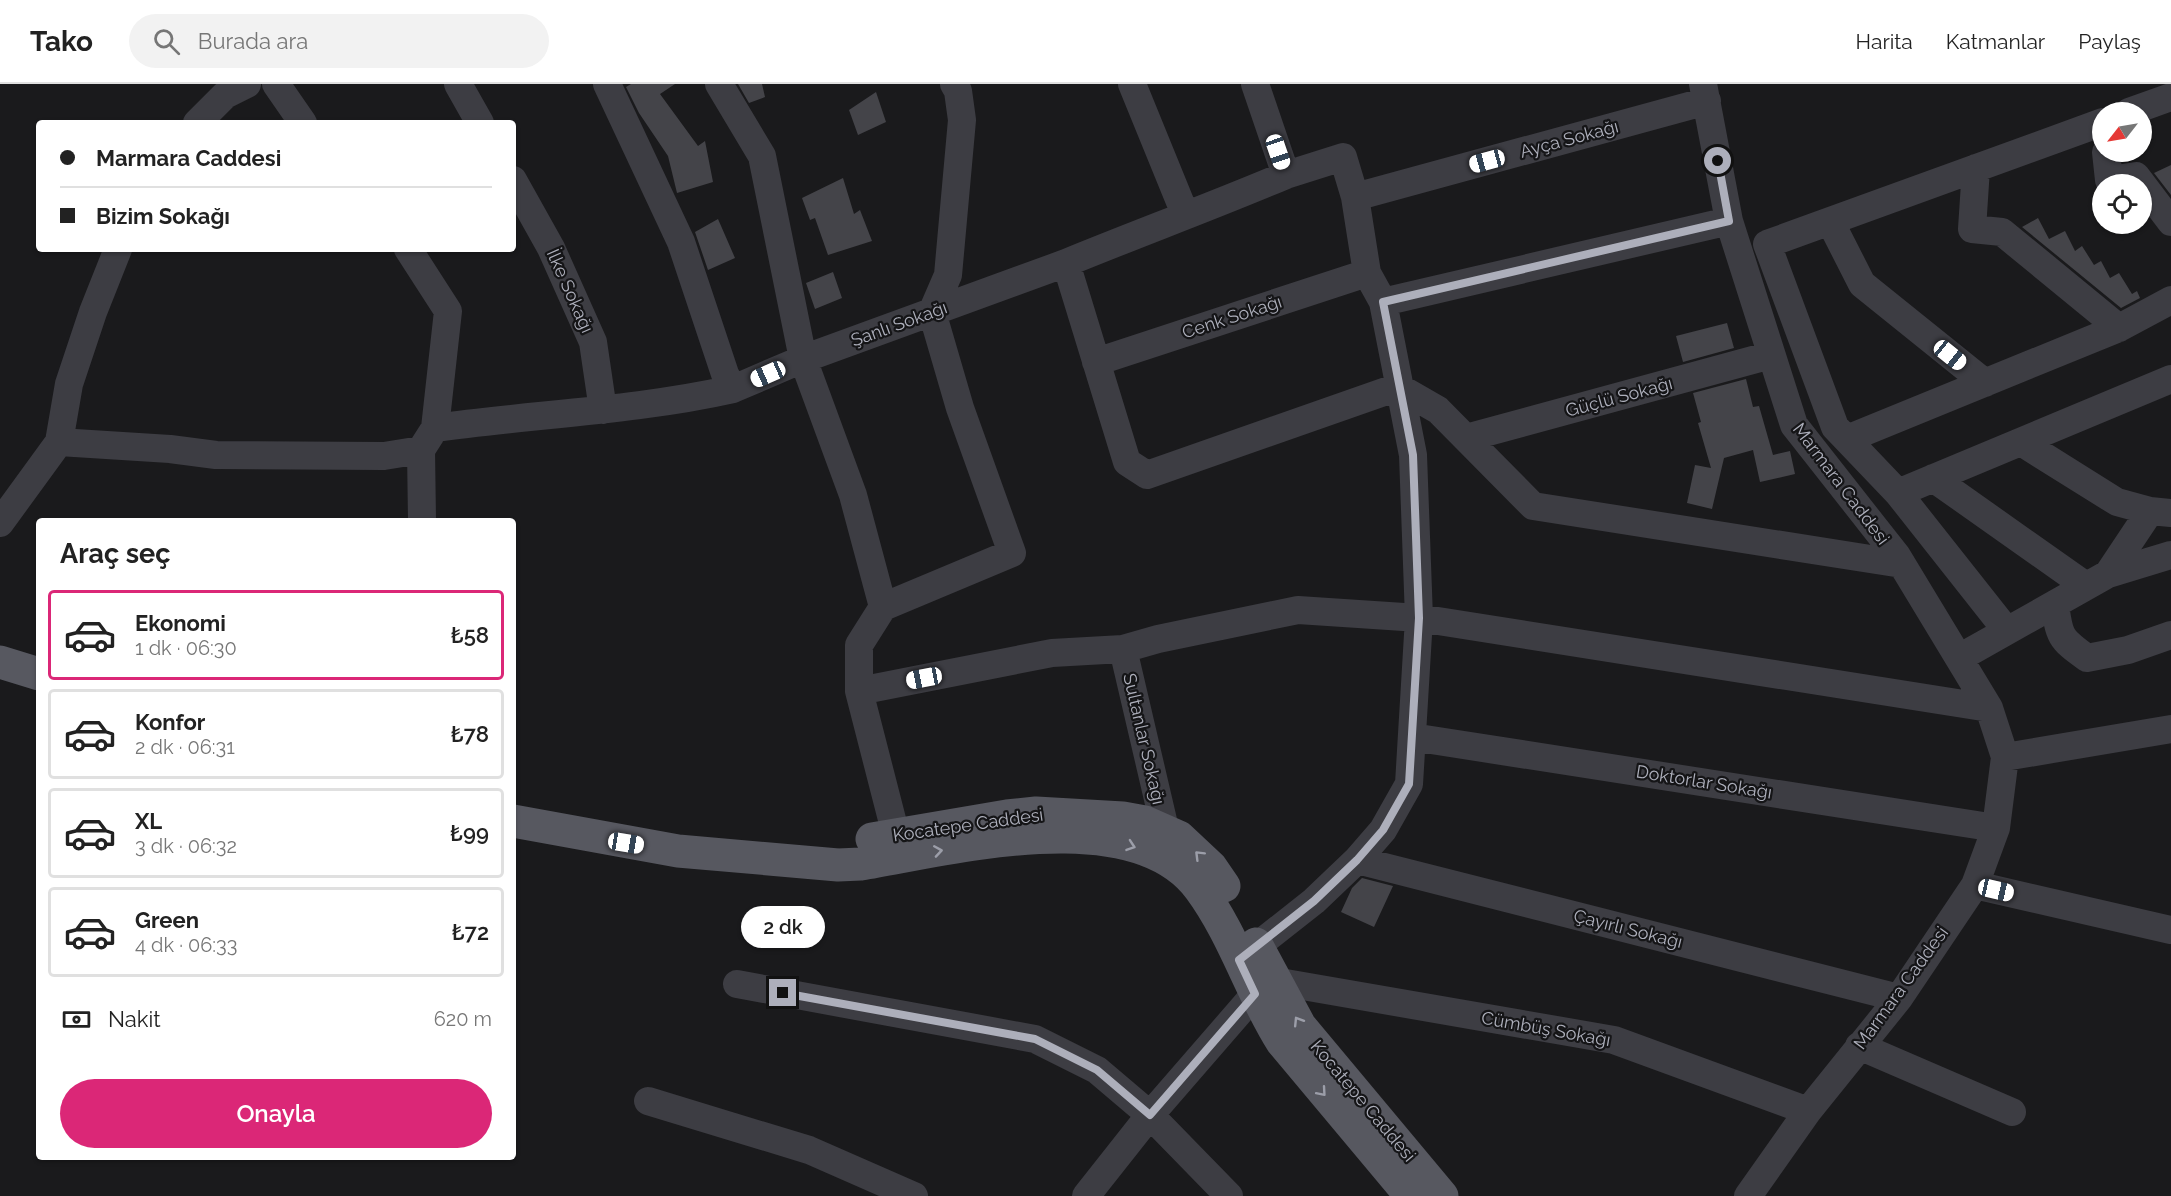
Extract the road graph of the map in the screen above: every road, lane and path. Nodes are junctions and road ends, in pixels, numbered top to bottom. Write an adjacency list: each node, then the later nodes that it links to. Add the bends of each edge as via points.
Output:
1 (247, 84): 12 (street, via 225,95)
2 (276, 84): 13 (street)
3 (458, 84): 14 (street)
4 (607, 84): 39 (street, via 681,242)
5 (719, 84): 34 (street, via 762,156)
6 (1132, 84): 21 (street)
7 (1255, 84): 18 (street)
8 (960, 86): 31 (street, via 962,120 948,275)
9 (1705, 93): 20 (street, Ayça Sokağı); 22 (street, Marmara Caddesi)
10 (2171, 97): 11 (street)
11 (2152, 104)
12 (200, 120)
13 (301, 120)
14 (478, 120)
15 (2092, 126): 17 (street)
16 (2107, 162): 24 (street, via 2109,180 2136,176)
17 (1976, 168): 23 (street); 32 (street, via 1972,229 2002,232)
18 (1286, 175): 20 (street, Şanlı Sokağı, via 1343,157); 21 (street, Şanlı Sokağı, via 1209,208)
19 (516, 185): 40 (street, İlke Sokağı, via 551,248 593,342)
20 (1355, 197): 28 (street)
21 (1185, 214): 27 (street, Şanlı Sokağı)
22 (1729, 221): 30 (street); 33 (street, Marmara Caddesi)
23 (1830, 221): 37 (street, via 1862,284); 43 (street, via 1767,244 1835,427)
24 (2171, 222)
25 (117, 252): 44 (street, via 69,384)
26 (410, 252): 42 (street, via 448,311)
27 (1066, 263): 31 (street, Şanlı Sokağı); 35 (street)
28 (1367, 273): 30 (street); 35 (street, Cenk Sokağı)
29 (2171, 300): 32 (street)
30 (1383, 302): 38 (street)
31 (932, 312): 34 (street, Şanlı Sokağı); 55 (street, via 960,408 1012,553)
32 (2119, 328): 37 (street)
33 (1772, 355): 41 (street, Güçlü Sokağı); 52 (street, Marmara Caddesi, via 1794,425)
34 (803, 359): 39 (street, Şanlı Sokağı); 55 (street, via 854,495)
35 (1096, 362): 38 (street, via 1127,462 1147,475)
36 (2171, 379): 45 (street)
37 (1985, 383): 43 (street)
38 (1398, 387): 41 (street, via 1438,410); 56 (street, via 1413,455)
39 (733, 389): 40 (street, Şanlı Sokağı, via 682,401)
40 (603, 410): 42 (street, Şanlı Sokağı, via 503,418)
41 (1466, 438): 52 (street, via 1533,506)
42 (428, 439): 44 (street, Şanlı Sokağı, via 384,456 216,455); 49 (street)
43 (1847, 439): 47 (street)
44 (59, 442): 50 (street)
45 (2021, 442): 46 (street); 48 (street, via 2117,502)
46 (1933, 478): 47 (street); 53 (street)
47 (1898, 493): 57 (street)
48 (2161, 512): 53 (street)
49 (422, 518)
50 (0, 523)
51 (2171, 555): 53 (street)
52 (1902, 564): 60 (street, Marmara Caddesi)
53 (2097, 580): 54 (street)
54 (2055, 604): 57 (street); 58 (street, via 2066,644 2087,658 2128,650)
55 (883, 607): 63 (street, via 859,645)
56 (1419, 618): 59 (street, via 1298,610); 64 (street); 66 (street)
57 (2007, 631): 60 (street)
58 (2171, 635)
59 (1123, 649): 63 (street, via 1052,653); 70 (street, Sultanlar Sokağı)
60 (1959, 658): 64 (street, Marmara Caddesi)
61 (0, 662): 62 (main road)
62 (36, 673)
63 (859, 691): 71 (street)
64 (1989, 708): 67 (street, Marmara Caddesi)
65 (2171, 729): 67 (street)
66 (1412, 737): 69 (street, Doktorlar Sokağı); 72 (street, via 1409,784 1383,830)
67 (2006, 757): 69 (street, Marmara Caddesi)
68 (516, 822): 71 (main road, Kocatepe Caddesi, via 678,851 838,864 861,864)
69 (1996, 828): 74 (street, Marmara Caddesi)
70 (1165, 830): 71 (main road, Kocatepe Caddesi, via 1123,818 1036,813 1007,816); 73 (main road); 76 (main road, Kocatepe Caddesi, one-way to 70, via 1230,894 1211,867 1179,837)
71 (898, 846): 73 (main road, Kocatepe Caddesi, one-way to 73, via 1071,837 1121,843)
72 (1357, 860): 76 (street, via 1314,901); 79 (street, Çayırlı Sokağı)
73 (1172, 862): 76 (main road, Kocatepe Caddesi, via 1199,887)
74 (1975, 885): 75 (street); 79 (street, Marmara Caddesi)
75 (2171, 930)
76 (1248, 953): 78 (main road, Kocatepe Caddesi)
77 (736, 984): 84 (street, via 1035,1039 1097,1070)
78 (1265, 988): 82 (street, Cümbüş Sokağı, via 1614,1040); 84 (street); 88 (main road, Kocatepe Caddesi, one-way to 88, via 1282,1042); 89 (main road, Kocatepe Caddesi, one-way to 78)
79 (1899, 998): 80 (street, Marmara Caddesi)
80 (1859, 1046): 82 (street, Marmara Caddesi); 83 (street)
81 (648, 1101): 85 (street, via 809,1150)
82 (1808, 1111): 90 (street, Marmara Caddesi)
83 (2012, 1112)
84 (1150, 1115): 86 (street); 87 (street)
85 (914, 1196)
86 (1086, 1196)
87 (1229, 1196)
88 (1411, 1196)
89 (1442, 1196)
90 (1748, 1196)

